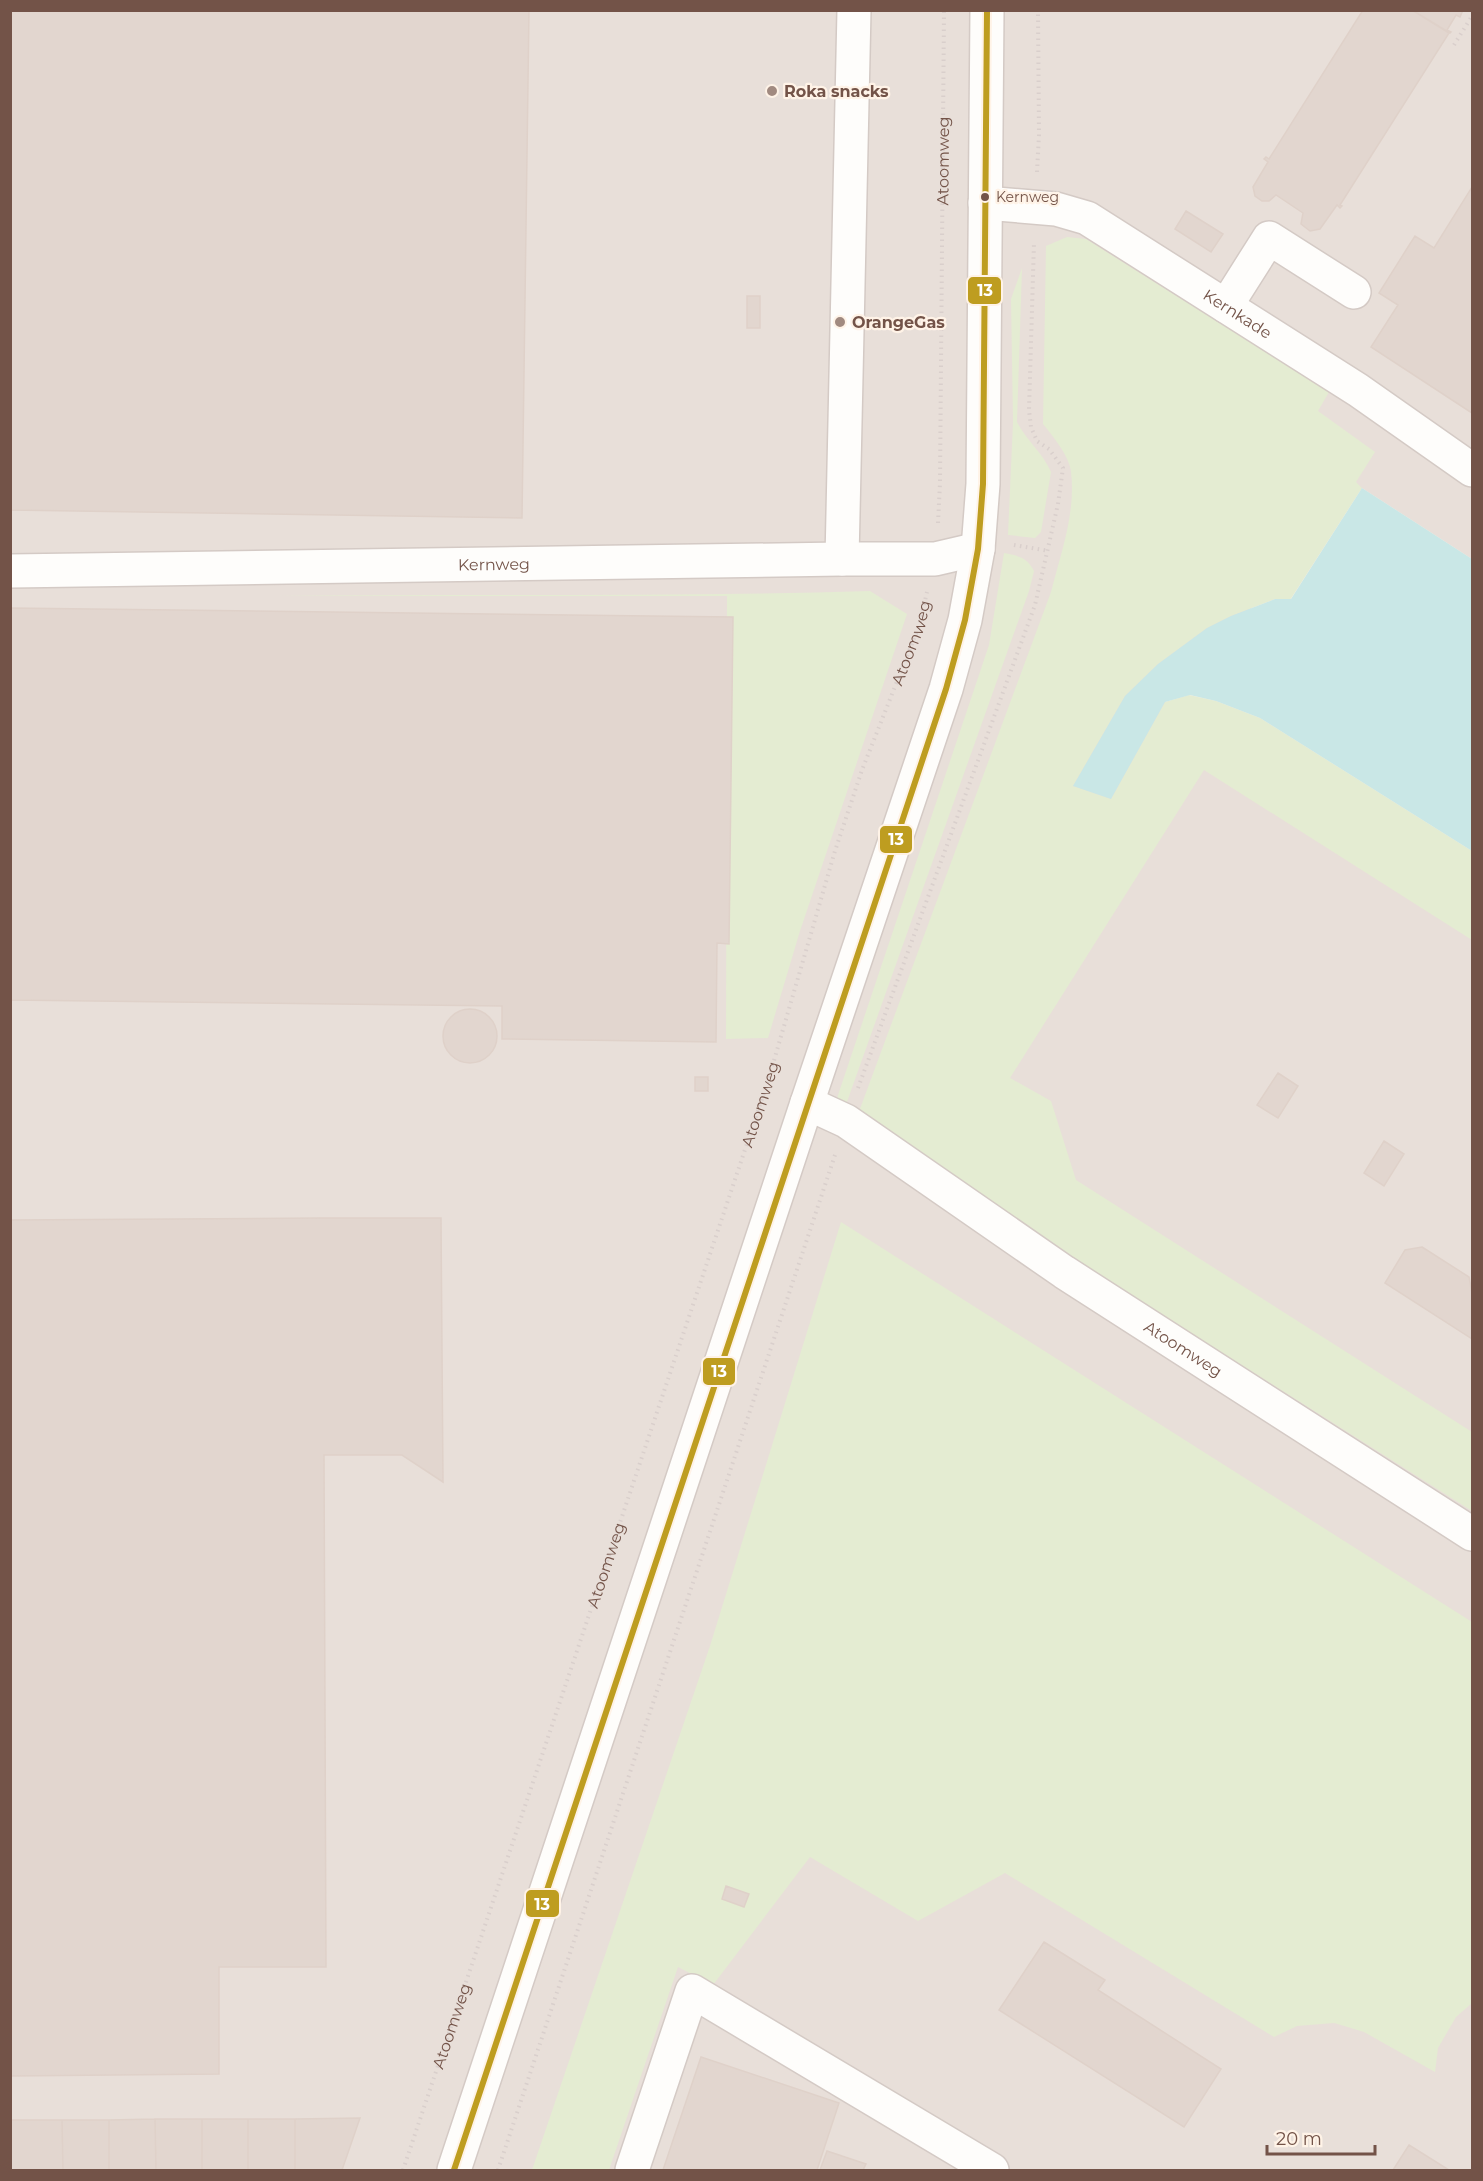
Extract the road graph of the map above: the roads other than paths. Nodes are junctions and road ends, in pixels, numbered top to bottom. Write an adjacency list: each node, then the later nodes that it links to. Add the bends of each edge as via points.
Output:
1 (854, 10): 8 (street)
2 (987, 10): 3 (street)
3 (985, 203): 5 (street, Kernkade, via 1056,209 1087,218); 7 (street, via 983,484)
4 (1354, 292): 5 (street, via 1269,238)
5 (1226, 306): 6 (street, Kernkade, via 1358,390)
6 (1473, 470)
7 (978, 549): 8 (street, Kernweg, via 935,559); 10 (street, via 965,620 946,689)
8 (842, 558): 9 (street, Kernweg)
9 (10, 571)
10 (807, 1103): 11 (street, Atoomweg, via 846,1121 1064,1272); 12 (street)
11 (1473, 1534)
12 (454, 2170)
13 (632, 2170): 14 (street, via 692,1991)
14 (992, 2170)

